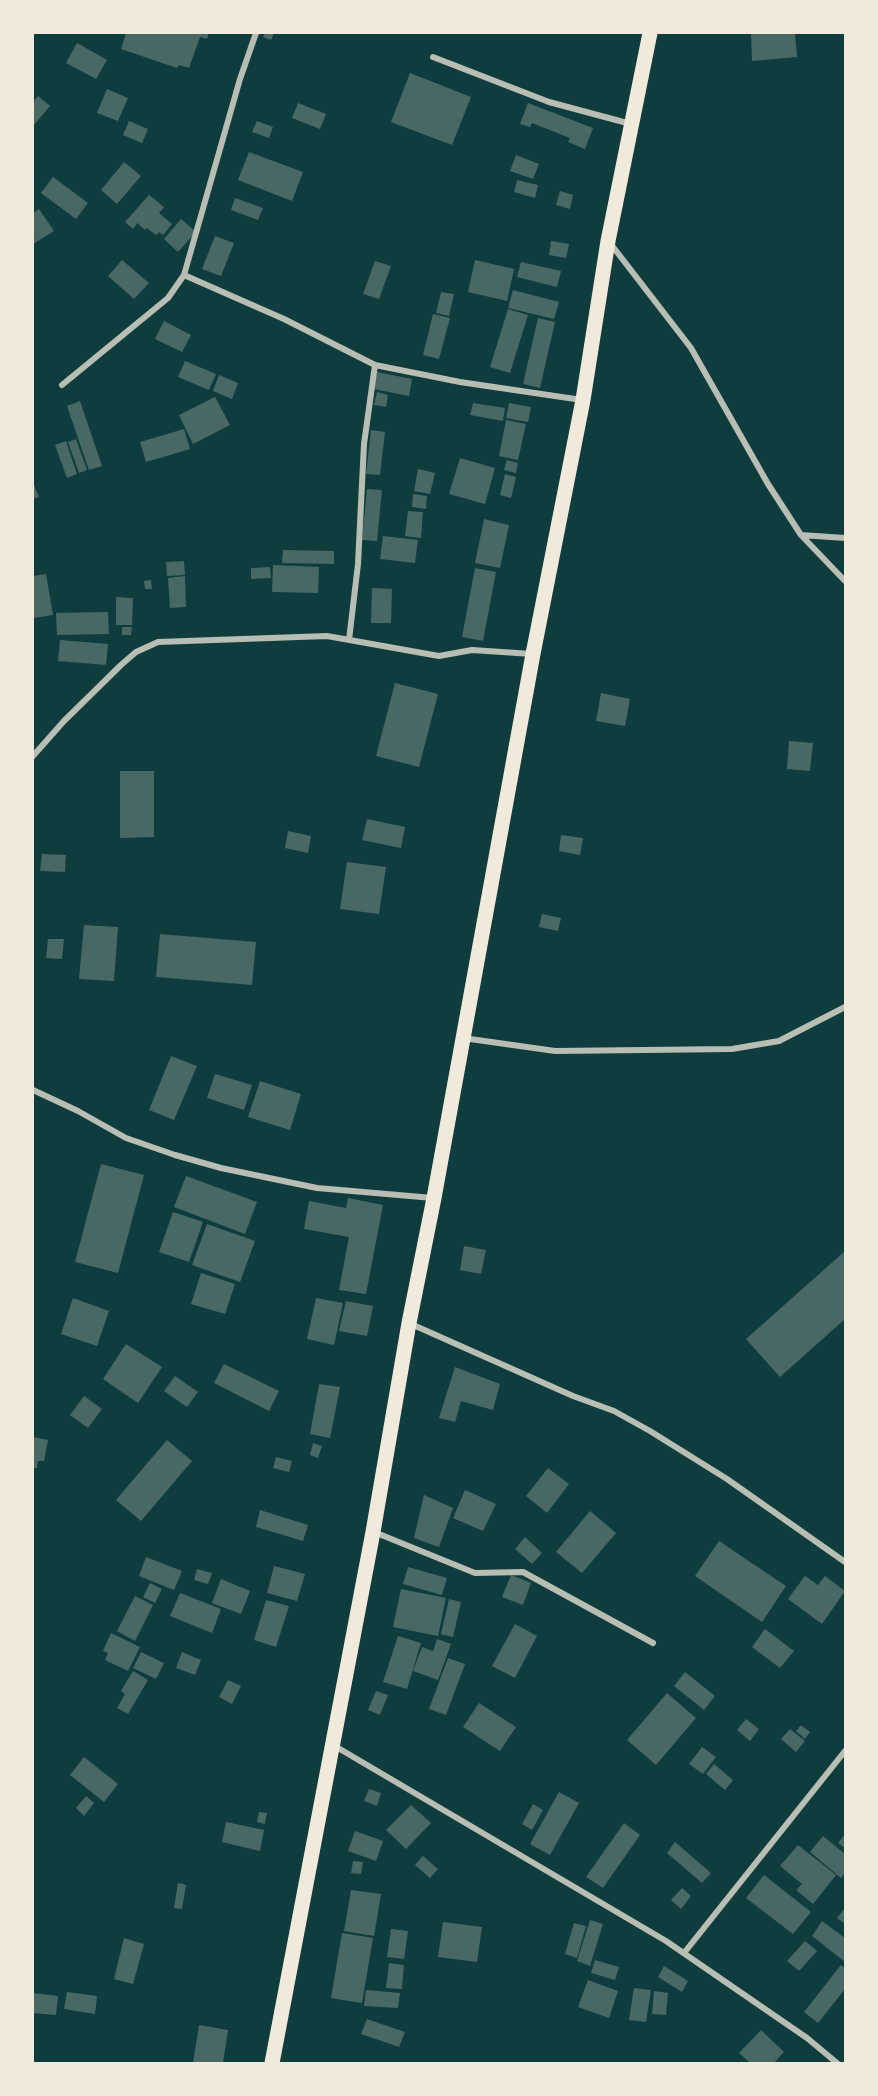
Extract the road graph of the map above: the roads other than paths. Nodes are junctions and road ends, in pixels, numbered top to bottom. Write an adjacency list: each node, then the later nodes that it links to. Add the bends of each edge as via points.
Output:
1 (256, 33): 6 (street)
2 (650, 33): 4 (main road)
3 (433, 57): 4 (street, via 549,102)
4 (632, 124): 5 (main road)
5 (608, 241): 9 (main road); 10 (street, via 691,348)
6 (184, 275): 7 (street); 8 (street, via 168,298)
7 (375, 365): 9 (street); 13 (street, via 364,444 358,564)
8 (62, 385)
9 (583, 400): 14 (main road)
10 (801, 535): 11 (street); 12 (street)
11 (845, 538)
12 (845, 581)
13 (349, 640): 14 (street, via 439,656 472,650); 15 (street, via 327,636 158,642 136,652 121,665)
14 (533, 654): 17 (main road)
15 (33, 756)
16 (845, 1007): 17 (street, via 779,1041 732,1049 555,1051)
17 (462, 1038): 19 (main road)
18 (33, 1090): 19 (street, via 126,1138 221,1168 317,1188)
19 (434, 1198): 20 (main road)
20 (409, 1323): 21 (main road); 22 (street, via 614,1411 727,1479)
21 (374, 1532): 23 (street, via 475,1573 523,1572); 24 (main road)
22 (845, 1562)
23 (653, 1643)
24 (332, 1745): 26 (street); 27 (main road)
25 (845, 1751): 26 (street)
26 (684, 1953): 28 (street)
27 (272, 2063)
28 (837, 2063)

